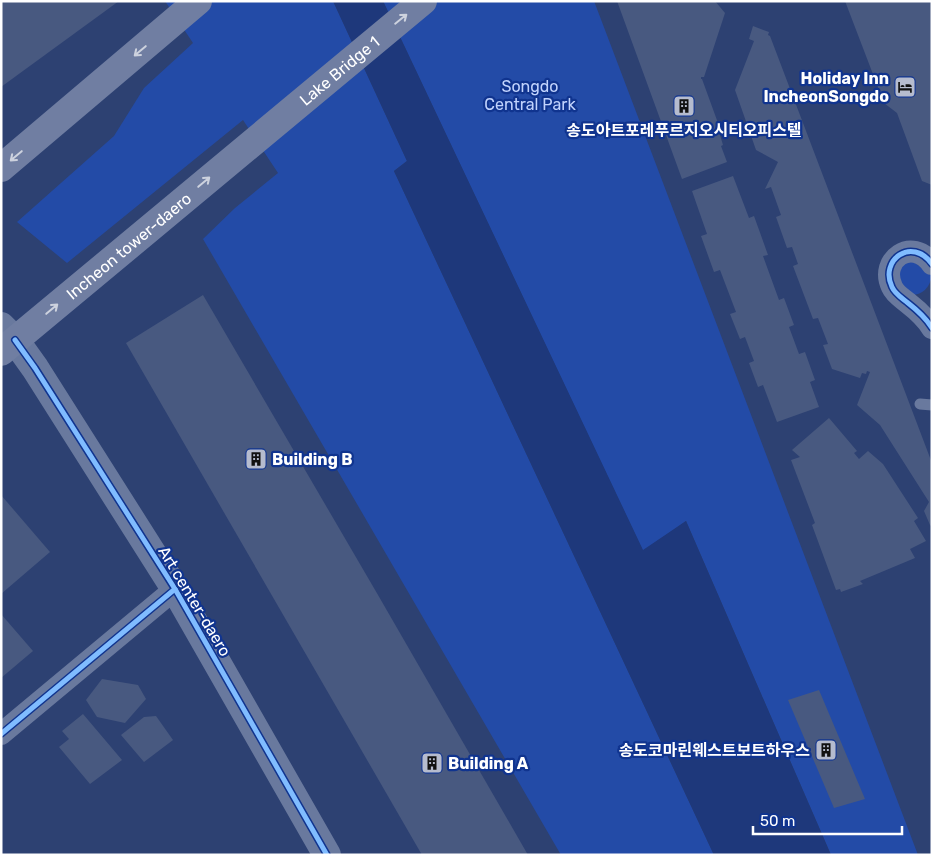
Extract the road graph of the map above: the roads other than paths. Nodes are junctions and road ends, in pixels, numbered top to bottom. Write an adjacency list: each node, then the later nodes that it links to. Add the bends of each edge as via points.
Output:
1 (198, 1): 4 (main road, one-way to 4)
2 (423, 1): 3 (main road, Lake Bridge 1, one-way to 2)
3 (255, 139): 9 (main road, Incheon tower-daero, one-way to 3)
4 (1, 168)
5 (893, 262): 6 (street, via 898,256 912,251 920,253); 7 (lane); 8 (street, via 889,274 891,286)
6 (932, 264)
7 (877, 286)
8 (932, 328)
9 (6, 339): 10 (street, Art center-daero, via 54,398)
10 (175, 589): 11 (street); 12 (street, Art center-daero)
11 (1, 734)
12 (327, 855)

